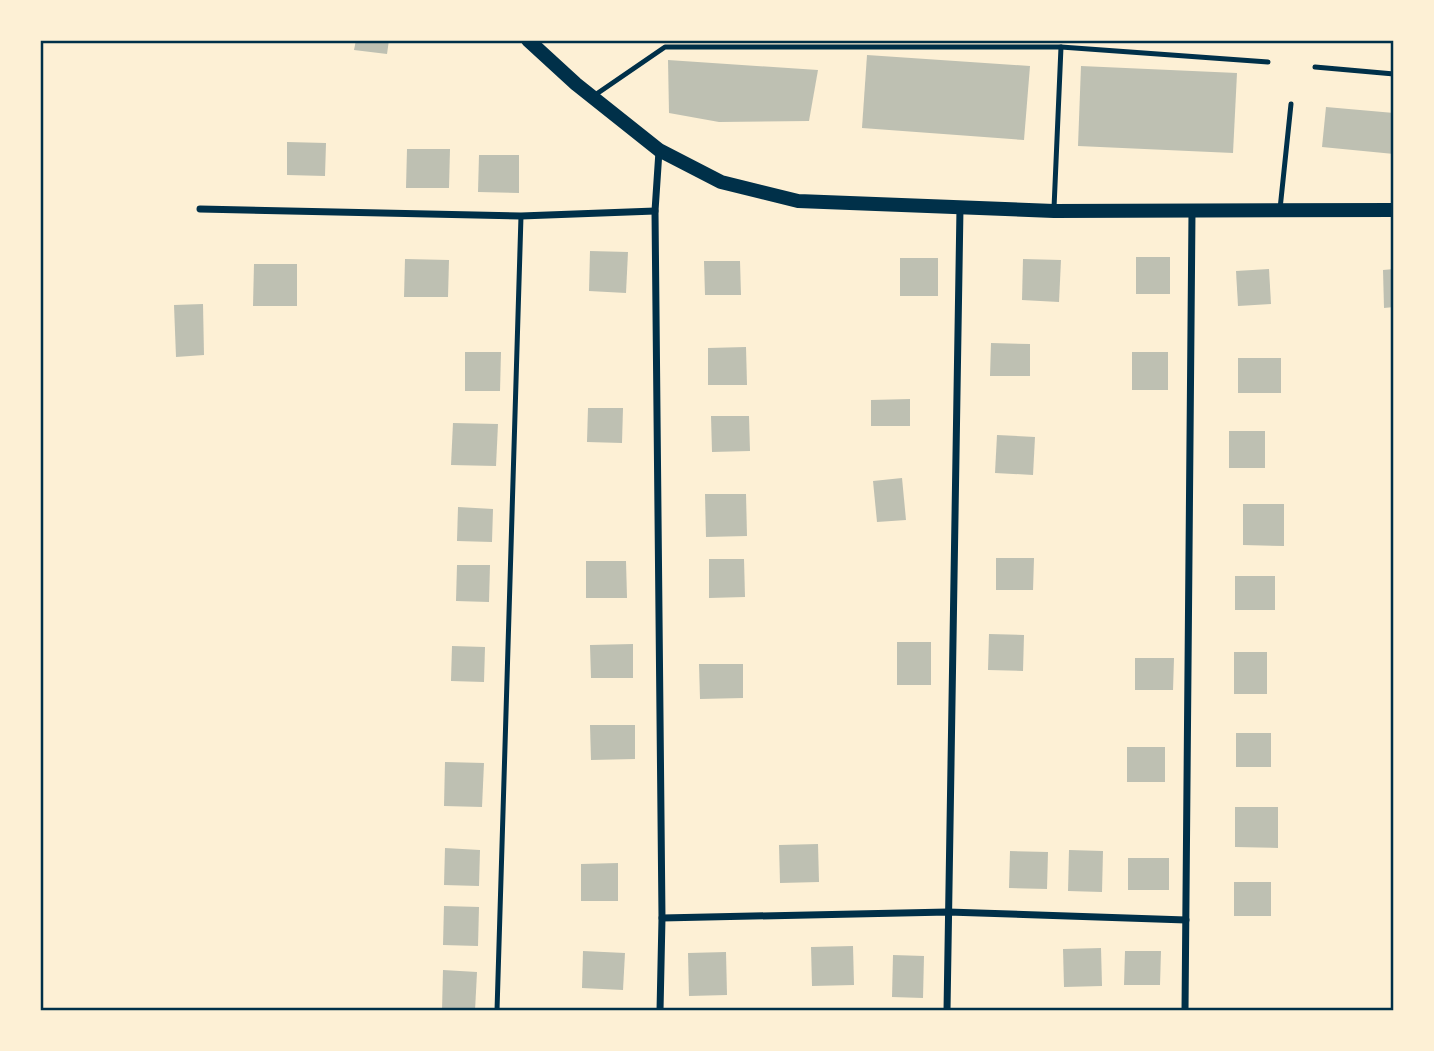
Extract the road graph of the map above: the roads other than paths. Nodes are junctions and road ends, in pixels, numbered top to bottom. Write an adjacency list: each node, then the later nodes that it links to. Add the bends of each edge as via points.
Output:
1 (528, 40): 6 (main road)
2 (1062, 47): 3 (lane); 6 (lane, via 665,47); 13 (lane)
3 (1268, 62)
4 (1315, 67): 5 (lane)
5 (1394, 74)
6 (592, 97): 8 (main road)
7 (1291, 104): 15 (lane)
8 (659, 150): 9 (main road, via 722,182 798,201); 12 (street)
9 (960, 208): 13 (main road); 17 (street)
10 (200, 209): 16 (street)
11 (1394, 210): 15 (main road)
12 (655, 211): 16 (street); 18 (street)
13 (1054, 211): 14 (main road)
14 (1192, 212): 15 (main road); 19 (street)
15 (1280, 212)
16 (521, 216): 20 (lane)
17 (948, 912): 18 (street); 19 (street); 22 (street)
18 (662, 919): 21 (street)
19 (1186, 920): 23 (street)
20 (497, 1011)
21 (660, 1011)
22 (947, 1011)
23 (1185, 1011)

